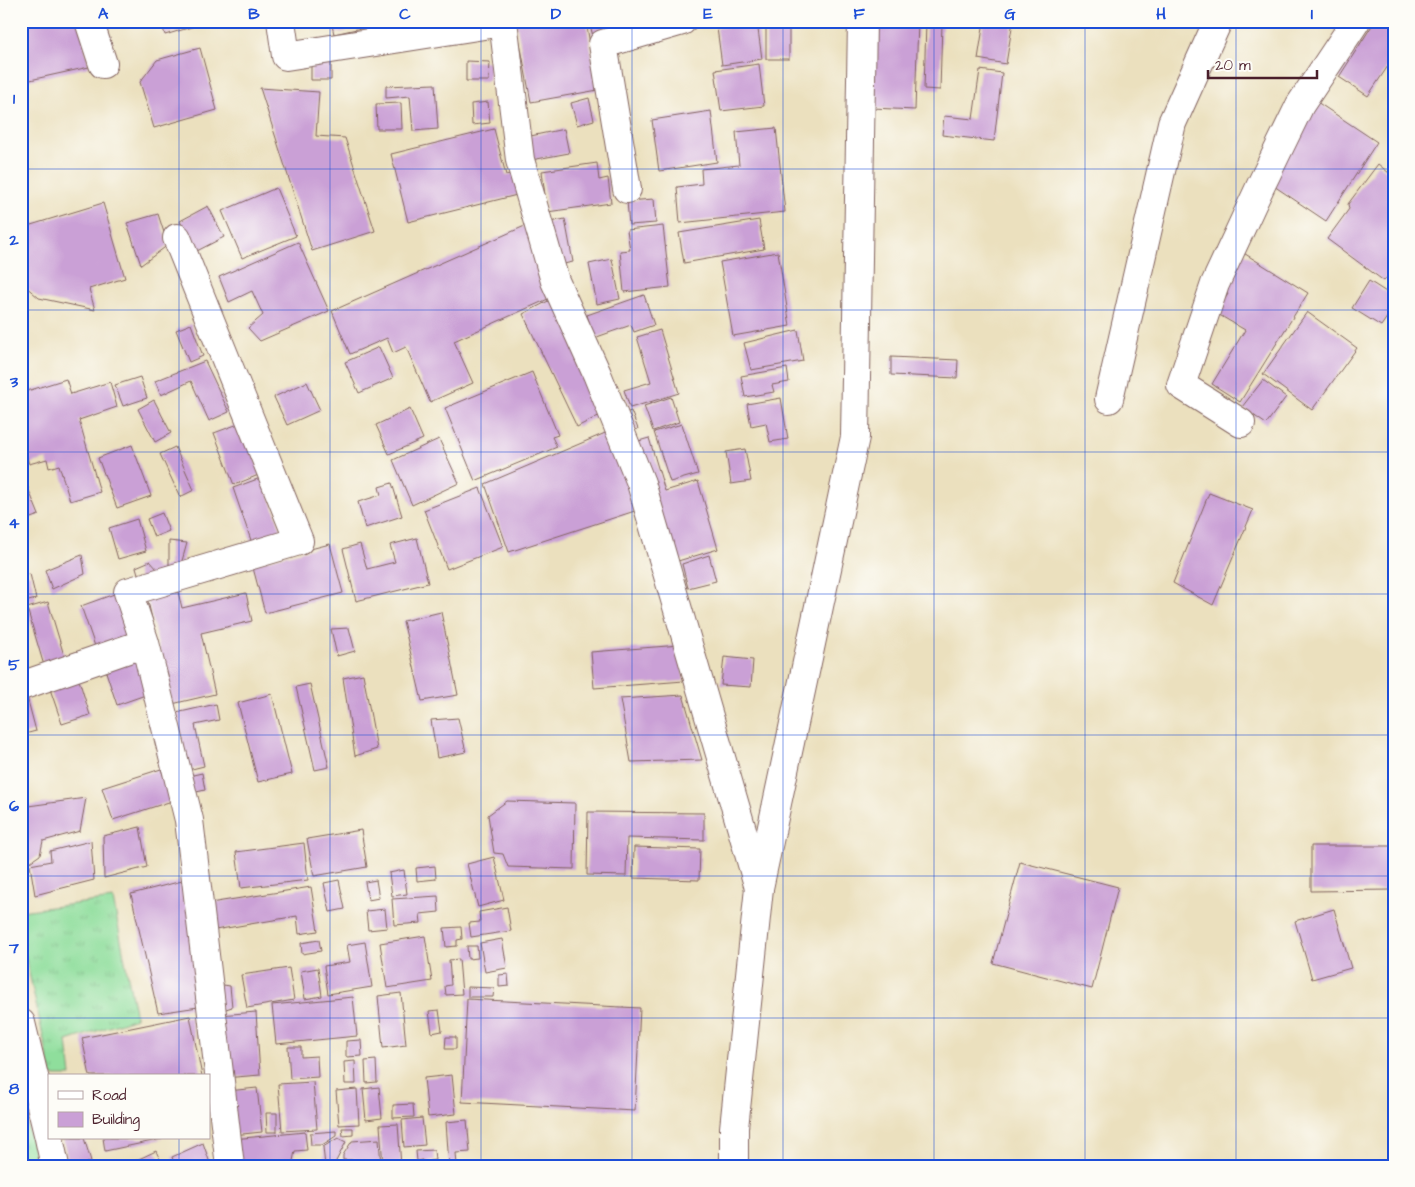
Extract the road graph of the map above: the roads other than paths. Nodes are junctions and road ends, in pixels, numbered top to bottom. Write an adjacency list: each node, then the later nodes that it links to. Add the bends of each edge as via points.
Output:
1 (89, 21): 8 (street)
2 (281, 21): 3 (street, via 286,56)
3 (503, 21): 15 (street, via 520,160 555,281 641,483)
4 (862, 21): 15 (street, via 855,437)
5 (1218, 21): 11 (street, via 1172,123)
6 (1356, 21): 12 (street, via 1300,105 1215,284 1181,385)
7 (675, 22): 9 (street, via 603,44)
8 (102, 64)
9 (627, 189)
10 (177, 238): 13 (street, via 299,541 128,592)
11 (1108, 399)
12 (1241, 423)
13 (145, 643): 14 (street); 20 (street, via 189,820)
14 (21, 686)
15 (759, 888): 21 (street, via 734,1128)
16 (21, 1023): 17 (street)
17 (48, 1134)
18 (50, 1140): 19 (street)
19 (56, 1166)
20 (230, 1166)
21 (734, 1166)

